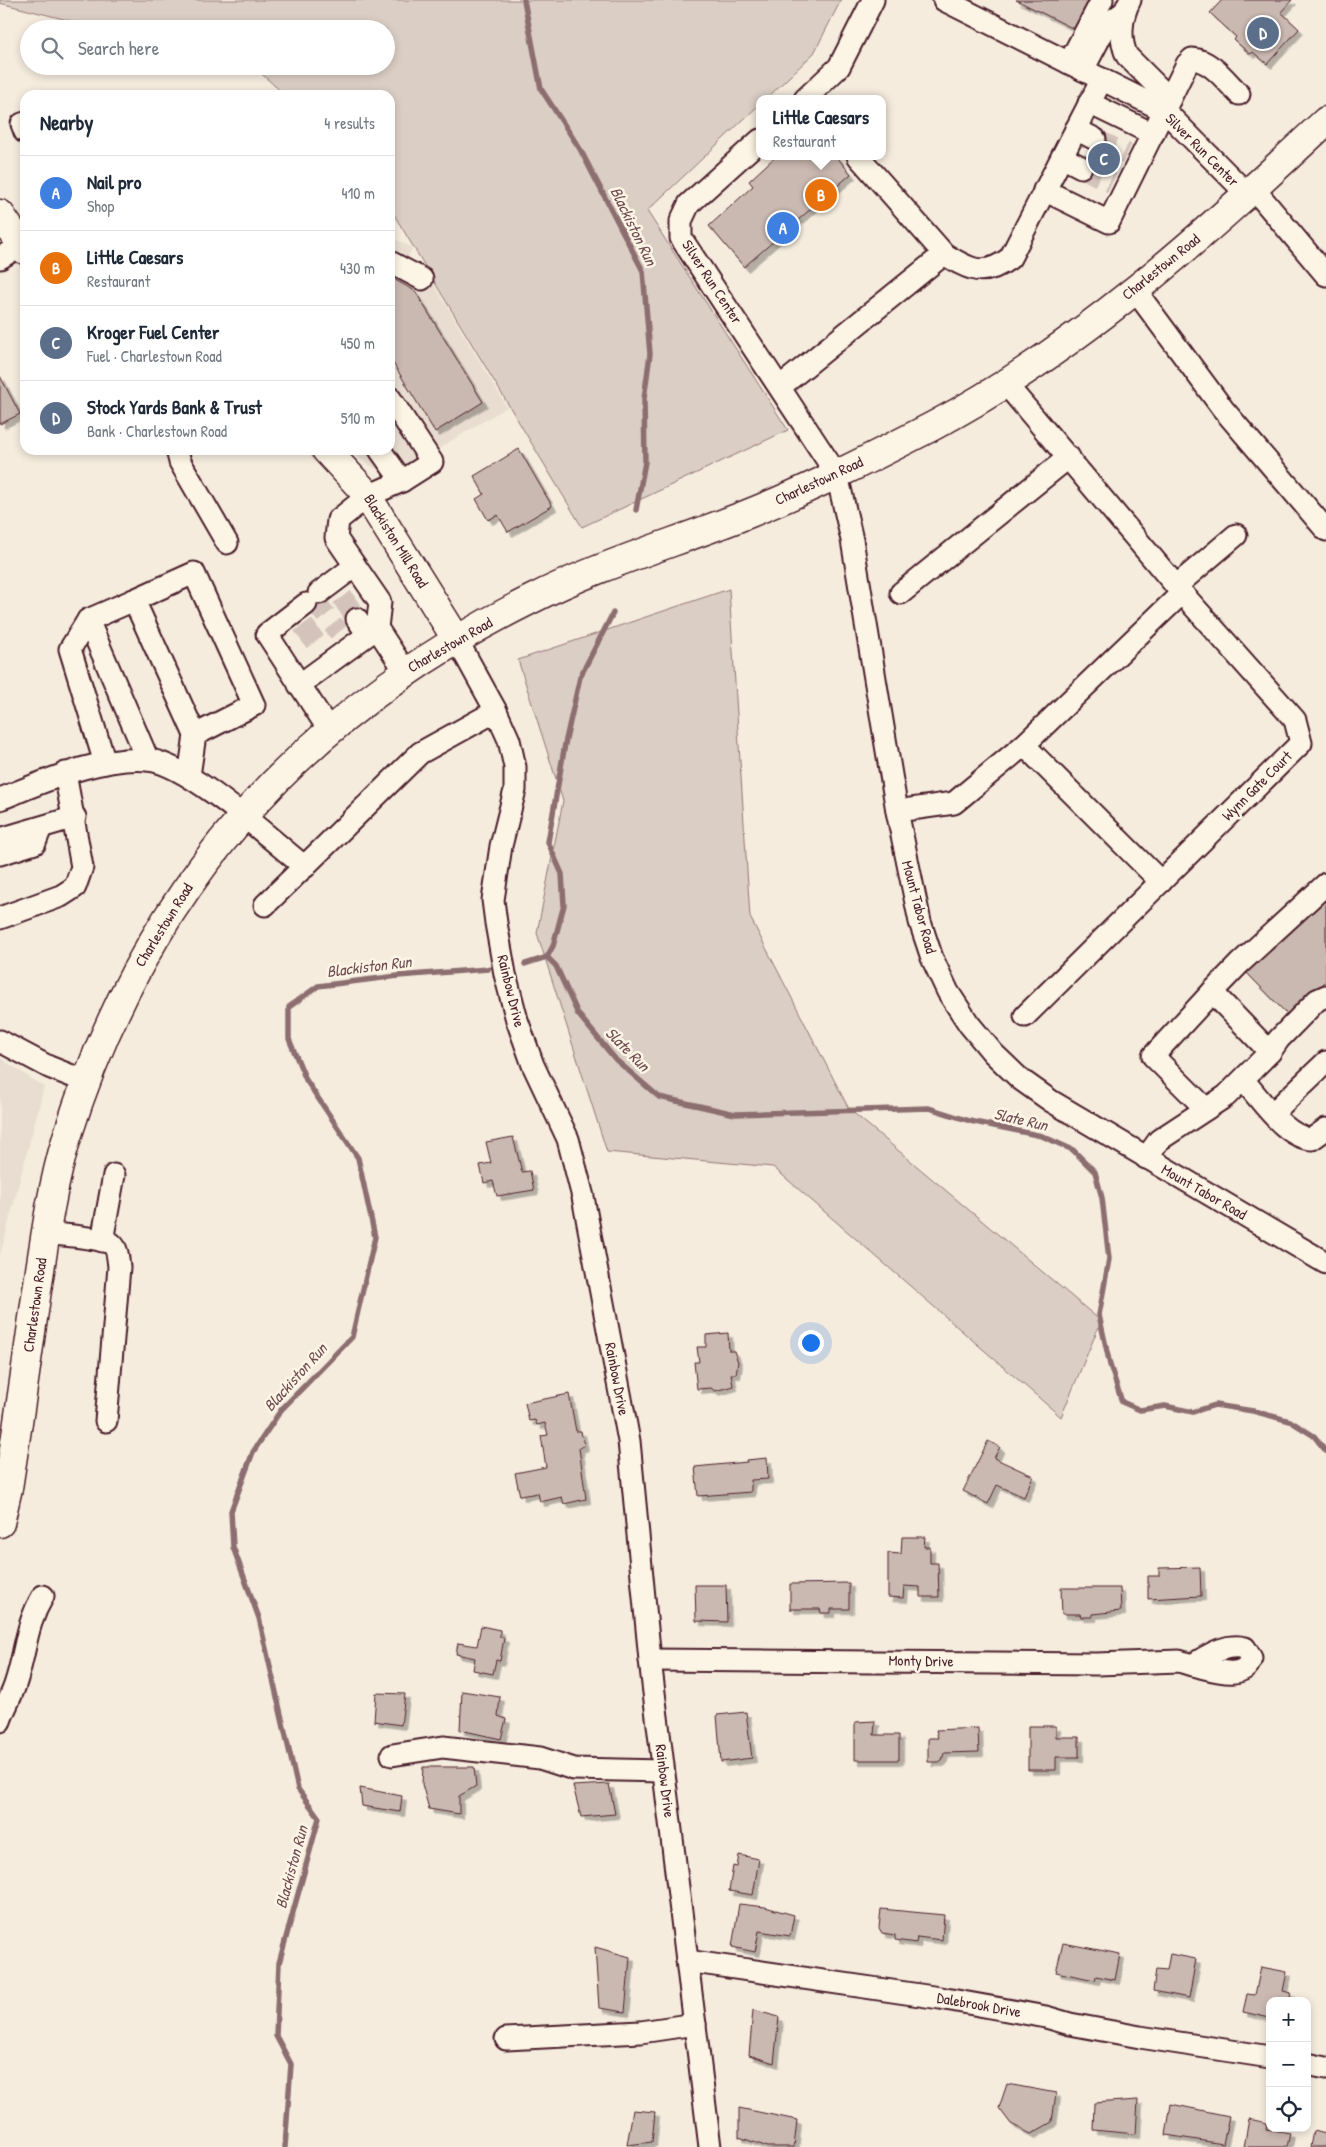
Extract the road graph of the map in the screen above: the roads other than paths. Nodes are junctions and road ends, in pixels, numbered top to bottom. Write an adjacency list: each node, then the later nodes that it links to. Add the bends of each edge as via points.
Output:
1 (873, 0): 7 (street, via 839,66)
2 (944, 0): 5 (street, Silver Run Center)
3 (1102, 0): 5 (street)
4 (1127, 6): 5 (street, Silver Run Center, via 1107,24); 9 (street, Silver Run Center, via 1123,42 1127,56)
5 (1085, 71): 8 (street, Silver Run Center); 9 (street, Silver Run Center)
6 (1238, 94): 9 (street, via 1208,64 1192,59)
7 (809, 95)
8 (1089, 103): 11 (street, Silver Run Center); 12 (street)
9 (1167, 106): 12 (street); 19 (street, Silver Run Center)
10 (1326, 121): 19 (main road, Charlestown Road)
11 (1076, 130): 13 (street); 15 (street, Silver Run Center)
12 (1153, 134): 18 (street, via 1134,157 1119,186 1110,222)
13 (1095, 139)
14 (756, 144): 26 (street, Silver Run Center, via 689,204 681,221 681,238)
15 (1062, 157): 17 (street); 18 (street, Silver Run Center)
16 (862, 160): 20 (street, Silver Run Center)
17 (1081, 167)
18 (1044, 190): 20 (street, Silver Run Center, via 1010,258 997,268 981,272)
19 (1251, 192): 22 (street, Silver Run Center); 24 (main road, Charlestown Road)
20 (944, 254): 26 (street)
21 (395, 265): 23 (street)
22 (1326, 275)
23 (422, 279)
24 (1135, 290): 25 (main road, Charlestown Road); 35 (street, via 1224,409)
25 (1005, 383): 31 (street, Wynn Gate Court); 32 (main road, Charlestown Road, via 939,422)
26 (781, 386): 32 (street, Silver Run Center)
27 (395, 406): 33 (street, via 432,462)
28 (178, 455): 37 (street)
29 (331, 455): 34 (main road, Blackiston Mill Road)
30 (384, 455): 33 (street)
31 (1069, 457): 39 (street, Wynn Gate Court); 40 (street)
32 (837, 474): 44 (main road, Charlestown Road, via 752,512 533,598); 56 (street, Mount Tabor Road, via 854,550)
33 (402, 481): 34 (street)
34 (368, 496): 38 (street, via 338,520 336,538); 44 (main road, Blackiston Mill Road)
35 (1326, 530)
36 (1236, 535): 39 (street)
37 (227, 543)
38 (355, 566): 43 (street, via 380,602); 46 (street, via 316,602 267,634)
39 (1179, 589): 50 (street); 63 (street, Wynn Gate Court, via 1295,720 1301,742)
40 (901, 593)
41 (134, 600): 42 (street); 49 (street); 49 (street, via 194,574 254,705)
42 (88, 620): 51 (street); 52 (street, via 70,649)
43 (367, 627): 45 (street); 46 (street, via 324,655)
44 (457, 640): 45 (main road, Charlestown Road); 47 (street, Rainbow Drive)
45 (405, 671): 48 (main road, Charlestown Road)
46 (299, 685): 48 (street)
47 (496, 711): 62 (street, via 420,753); 88 (street, Rainbow Drive, via 509,740 515,767 515,790 501,846 494,900 496,923 517,1020 533,1065 568,1139 582,1196 629,1441)
48 (329, 730): 58 (main road, Charlestown Road, via 282,773)
49 (195, 735): 54 (street)
50 (1024, 745): 56 (street, via 954,803); 63 (street)
51 (148, 760): 52 (street); 54 (street)
52 (105, 764): 53 (street)
53 (65, 773): 55 (street); 57 (street)
54 (188, 776): 58 (street)
55 (0, 799)
56 (897, 811): 80 (street, Mount Tabor Road, via 923,931 932,958 948,992 969,1024 993,1054 1020,1079)
57 (75, 817): 59 (street); 65 (street, via 82,867 75,887)
58 (242, 817): 62 (street); 76 (main road, Charlestown Road, via 196,874 164,921 135,972)
59 (42, 826): 60 (street); 61 (street, via 35,843)
60 (0, 838)
61 (0, 854)
62 (305, 867): 66 (street)
63 (1162, 882): 71 (street, Wynn Gate Court)
64 (1326, 884): 69 (street)
65 (61, 896): 67 (street, via 47,891); 68 (street)
66 (265, 905)
67 (0, 908)
68 (0, 918)
69 (1212, 992): 73 (street); 77 (street, via 1153,1056)
70 (1326, 996): 73 (street, via 1317,1000)
71 (1025, 1016)
72 (0, 1041): 76 (street, via 49,1067)
73 (1270, 1052): 75 (street)
74 (1326, 1062): 78 (street)
75 (1243, 1080): 77 (street); 78 (street)
76 (87, 1082): 82 (main road, Charlestown Road, via 67,1137)
77 (1206, 1109): 80 (street, via 1159,1140)
78 (1273, 1113): 79 (street, via 1290,1132 1301,1137 1316,1138)
79 (1326, 1129)
80 (1146, 1158): 84 (street, Mount Tabor Road)
81 (114, 1174): 83 (street)
82 (46, 1233): 83 (street); 86 (main road, Charlestown Road)
83 (102, 1241): 85 (street, via 112,1244 119,1267)
84 (1326, 1263)
85 (106, 1420)
86 (0, 1523)
87 (43, 1596): 90 (street, via 33,1612 15,1685)
88 (650, 1660): 89 (street, Monty Drive, via 1097,1664 1179,1661); 92 (street, Rainbow Drive)
89 (1192, 1665)
90 (0, 1721)
91 (392, 1755): 92 (street, via 443,1747 540,1758 574,1769)
92 (663, 1771): 93 (street, Rainbow Drive)
93 (687, 1961): 94 (street, Rainbow Drive); 96 (street, Dalebrook Drive, via 940,1998 1140,2037)
94 (695, 2024): 95 (street, via 641,2032); 99 (street, Rainbow Drive)
95 (506, 2039)
96 (1266, 2056)
97 (1311, 2065): 98 (street)
98 (1326, 2068)
99 (710, 2147)

